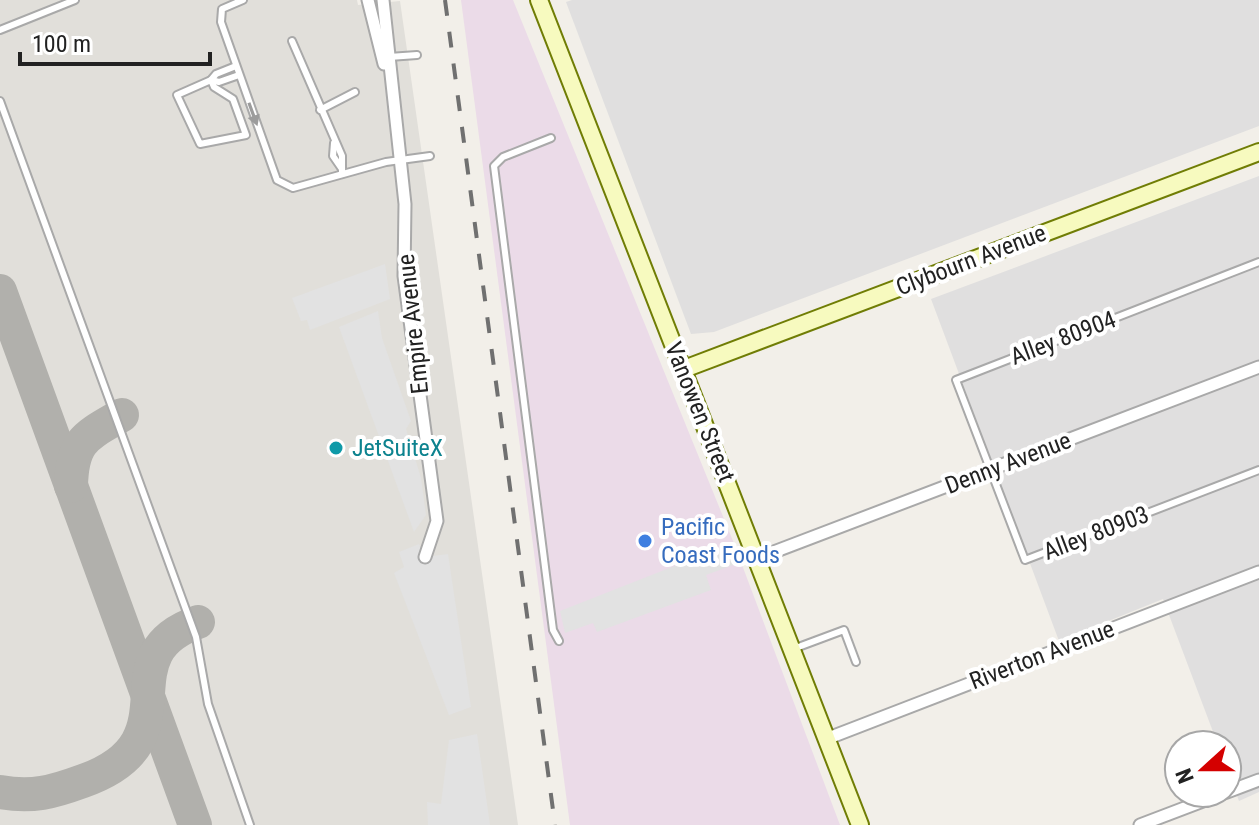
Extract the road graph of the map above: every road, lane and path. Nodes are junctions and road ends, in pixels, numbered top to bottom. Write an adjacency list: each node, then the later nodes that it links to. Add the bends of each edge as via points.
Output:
1 (75, 0): 6 (lane)
2 (243, 0): 10 (lane, via 222,9 221,22)
3 (368, 0): 13 (street, Empire Avenue)
4 (383, 0): 9 (street, Empire Avenue)
5 (539, 0): 24 (main road, Vanowen Street)
6 (0, 30)
7 (292, 41): 16 (lane)
8 (417, 55): 9 (lane)
9 (388, 57): 13 (street, Empire Avenue)
10 (236, 66): 11 (lane); 12 (lane)
11 (239, 75): 12 (lane); 21 (lane, one-way to 21, via 283,186 293,188)
12 (211, 80): 12 (lane, via 177,95 200,144 246,135 233,99)
13 (391, 88): 20 (street, Empire Avenue)
14 (355, 92): 16 (lane)
15 (0, 101): 35 (lane, via 196,637 211,717)
16 (320, 110): 21 (lane, via 342,156)
17 (551, 138): 30 (lane, via 503,157 494,166 553,630)
18 (1259, 152): 24 (main road, Clybourn Avenue)
19 (430, 156): 20 (lane)
20 (399, 159): 21 (lane); 27 (street, Empire Avenue, via 404,276 437,521)
21 (342, 172)
22 (1259, 262): 25 (lane, Alley 80904, via 956,380)
23 (1259, 367): 25 (street, Denny Avenue)
24 (684, 369): 28 (main road, Vanowen Street)
25 (990, 470): 26 (lane, Alley 80903, via 1025,560); 28 (street, Denny Avenue)
26 (1259, 470)
27 (425, 557)
28 (758, 558): 31 (main road, Vanowen Street)
29 (1259, 572): 33 (street, Riverton Avenue)
30 (559, 641)
31 (792, 649): 32 (lane, via 844,630); 33 (main road, Vanowen Street)
32 (856, 662)
33 (826, 739): 36 (main road, Vanowen Street)
34 (1181, 809): 37 (street)
35 (250, 825)
36 (860, 825)
37 (1140, 825)

